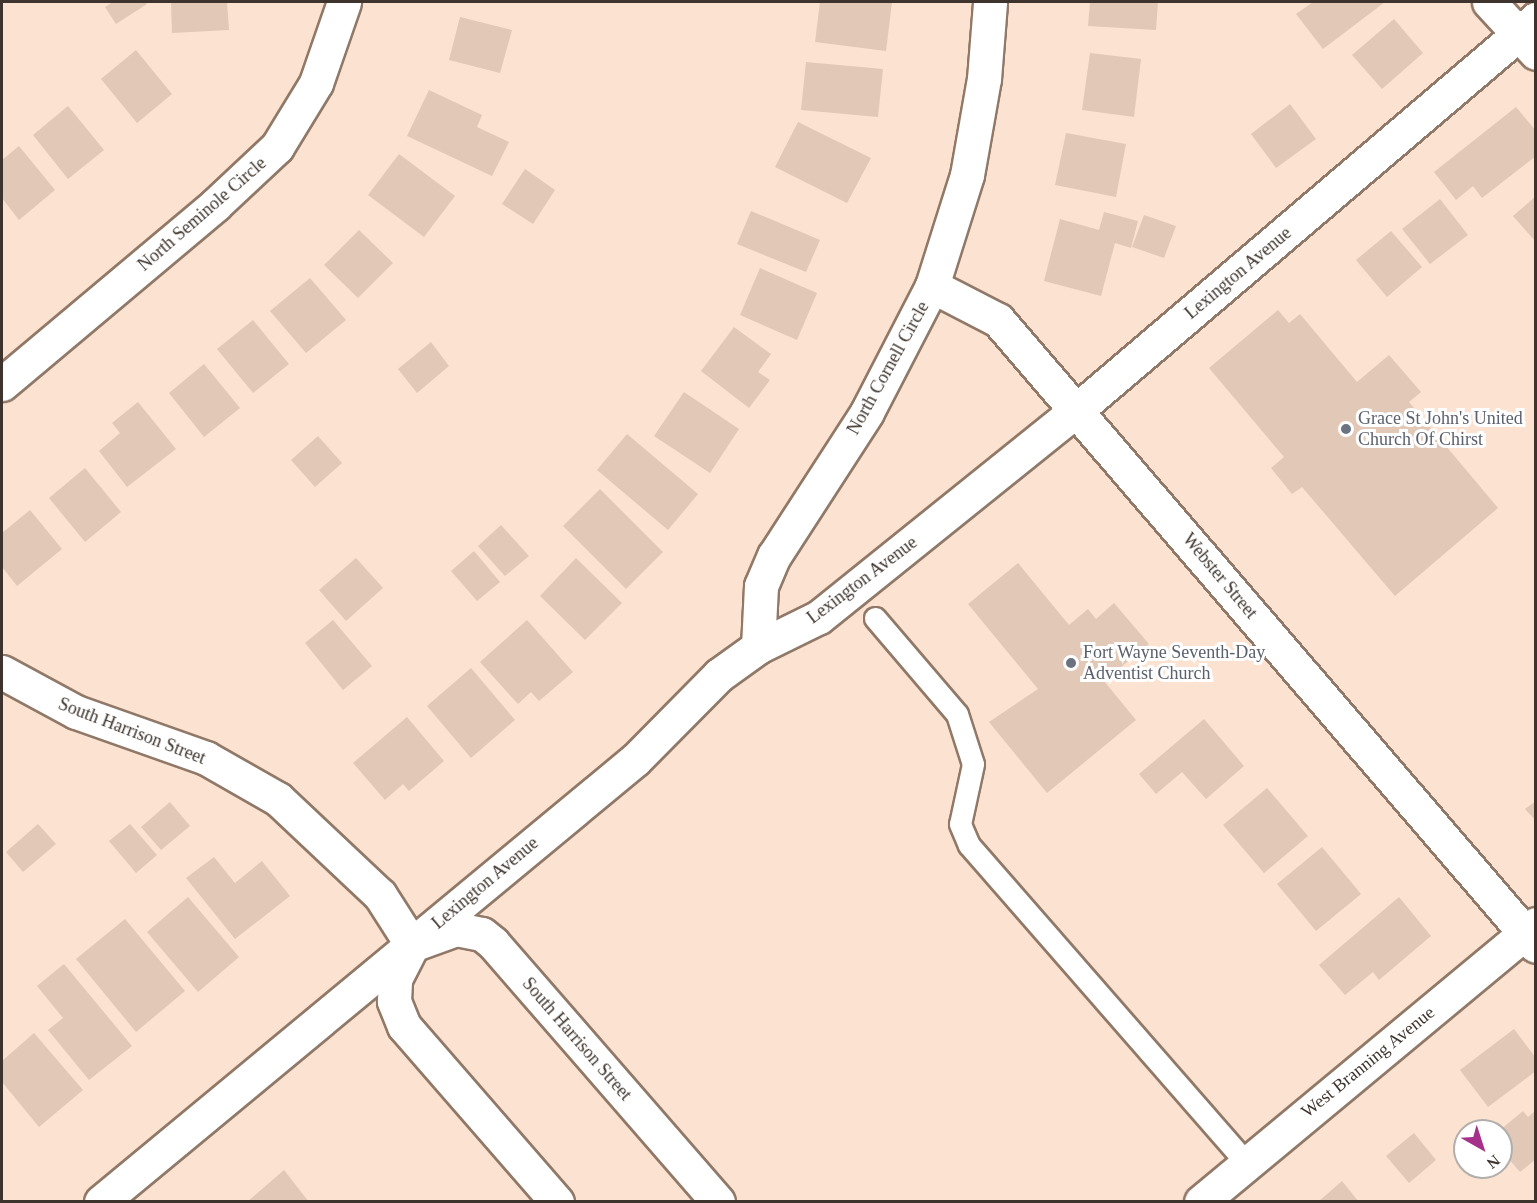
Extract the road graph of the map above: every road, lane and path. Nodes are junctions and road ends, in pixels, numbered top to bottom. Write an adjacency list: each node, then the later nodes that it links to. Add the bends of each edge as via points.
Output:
1 (344, 2): 6 (street, North Seminole Circle, via 316,83 277,147 247,178)
2 (990, 2): 5 (street, North Cornell Circle, via 984,79 967,175)
3 (1489, 2): 4 (street)
4 (1530, 35): 7 (street, Lexington Avenue)
5 (932, 286): 7 (street, Webster Street, via 998,320); 9 (street, North Cornell Circle, via 867,412 774,556 761,586)
6 (2, 384)
7 (1078, 409): 9 (street, Lexington Avenue, via 819,617); 11 (street, Webster Street)
8 (875, 618): 13 (lane, via 957,714 973,764 960,824 969,845)
9 (758, 646): 12 (street, Lexington Avenue, via 719,675 635,760)
10 (2, 672): 12 (street, South Harrison Street, via 76,712 206,758 278,799 373,887)
11 (1532, 934): 13 (street, West Branning Avenue)
12 (412, 945): 14 (street, Lexington Avenue); 15 (street, via 396,980 394,1001 404,1026); 16 (street, South Harrison Street, via 456,929 482,934 493,943)
13 (1246, 1162): 17 (street, West Branning Avenue)
14 (100, 1202)
15 (557, 1202)
16 (717, 1202)
17 (1201, 1202)

